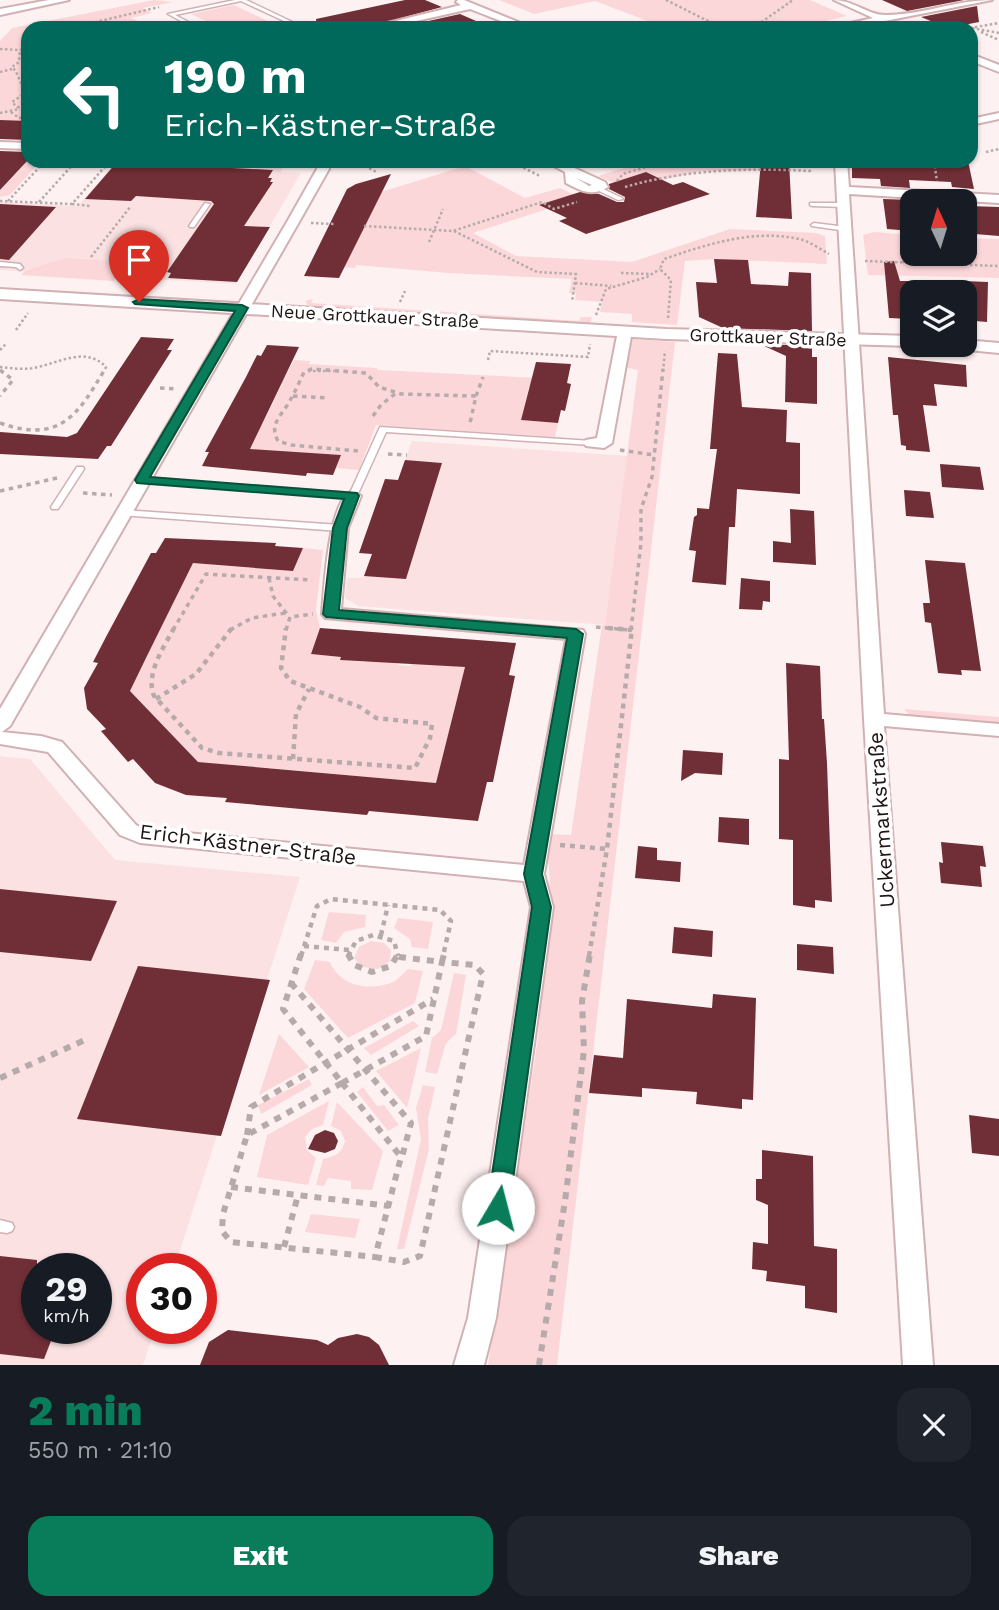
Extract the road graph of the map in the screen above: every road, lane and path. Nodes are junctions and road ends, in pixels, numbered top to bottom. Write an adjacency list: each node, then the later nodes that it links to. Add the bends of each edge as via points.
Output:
1 (64, 0): 9 (street)
2 (457, 0): 8 (street)
3 (666, 0): 16 (path)
4 (793, 0): 17 (path)
5 (839, 0): 10 (street)
6 (987, 0): 10 (street)
7 (165, 6): 11 (path)
8 (471, 6): 14 (street); 15 (street)
9 (0, 12)
10 (882, 19): 18 (street); 19 (street)
11 (98, 21)
12 (184, 21): 13 (lane, via 170,14 242,0)
13 (288, 21)
14 (404, 21)
15 (510, 21)
16 (708, 21)
17 (763, 21)
18 (871, 21)
19 (887, 21)
20 (999, 23): 21 (path)
21 (978, 27)
22 (978, 29): 24 (path)
23 (978, 31): 25 (path)
24 (999, 33)
25 (999, 40)
26 (0, 49): 27 (path)
27 (20, 50): 29 (path, via 19,62)
28 (978, 60): 30 (street)
29 (12, 68): 31 (path); 32 (path)
30 (999, 69)
31 (0, 72)
32 (21, 83)
33 (21, 96): 34 (path, via 12,102)
34 (21, 107)
35 (21, 108): 36 (path)
36 (10, 111): 37 (path); 39 (path)
37 (0, 113)
38 (999, 116): 40 (street)
39 (21, 118)
40 (978, 120)
41 (978, 121): 42 (street)
42 (999, 128)
43 (0, 145): 44 (street)
44 (21, 146)
45 (999, 149): 46 (path)
46 (986, 152)
47 (39, 168): 65 (path)
48 (70, 168): 66 (path)
49 (104, 168): 67 (path)
50 (323, 168): 99 (street)
51 (369, 168): 58 (path)
52 (565, 168): 61 (street, via 571,171 573,184)
53 (644, 168): 59 (path)
54 (710, 168): 61 (path)
55 (765, 168): 57 (path)
56 (841, 168): 60 (street, Uckermarkstraße)
57 (811, 171)
58 (378, 173)
59 (612, 182)
60 (842, 190): 63 (street); 70 (street, Uckermarkstraße)
61 (602, 191): 62 (lane); 79 (path, via 554,209 542,202)
62 (620, 199)
63 (999, 199)
64 (0, 201): 65 (path)
65 (8, 201): 66 (path)
66 (38, 202): 67 (path)
67 (72, 204): 71 (path)
68 (207, 204): 75 (lane)
69 (813, 204): 70 (lane)
70 (844, 205): 77 (street, Uckermarkstraße)
71 (90, 206)
72 (131, 206): 81 (path)
73 (443, 209): 78 (path)
74 (814, 225): 77 (lane)
75 (192, 226)
76 (364, 226): 78 (path)
77 (846, 229): 86 (street, Uckermarkstraße)
78 (434, 230): 79 (path); 80 (path)
79 (453, 231): 92 (path, via 537,272 576,274)
80 (429, 242)
81 (91, 257)
82 (900, 262): 86 (path)
83 (0, 264): 87 (lane)
84 (977, 265): 85 (path)
85 (999, 266)
86 (848, 267): 88 (path, via 806,240 746,236 693,247 664,259); 102 (street, Uckermarkstraße)
87 (20, 268)
88 (660, 268): 90 (path); 101 (path, via 671,280)
89 (621, 272): 90 (path)
90 (652, 274): 93 (path)
91 (606, 278): 93 (path)
92 (575, 284): 93 (path); 98 (path)
93 (605, 287): 96 (path)
94 (405, 290): 97 (path)
95 (0, 294): 99 (street, Neue Grottkauer Straße)
96 (600, 301)
97 (400, 302)
98 (572, 302)
99 (242, 308): 100 (street, Neue Grottkauer Straße); 125 (street)
100 (625, 331): 101 (street, Grottkauer Straße); 120 (street)
101 (666, 334): 102 (street, Grottkauer Straße); 122 (path)
102 (851, 339): 103 (street, Grottkauer Straße); 140 (street, Uckermarkstraße)
103 (900, 341)
104 (6, 344): 107 (path)
105 (977, 346): 106 (street)
106 (999, 348)
107 (0, 350)
108 (588, 358): 109 (path, via 491,351)
109 (488, 360)
110 (0, 368): 113 (path, via 13,380); 117 (path, via 29,369 82,357 102,361 106,367 71,419 27,428)
111 (483, 377): 115 (path)
112 (396, 393): 114 (path, via 379,387 366,373 312,369 304,372); 115 (path); 118 (path, via 371,419 371,424)
113 (0, 396)
114 (293, 396): 116 (path); 121 (path, via 275,421 278,441)
115 (477, 396): 119 (path)
116 (327, 398)
117 (0, 423)
118 (383, 429): 119 (lane); 121 (lane)
119 (467, 434): 120 (lane)
120 (598, 443): 122 (path, via 602,449)
121 (374, 452): 128 (lane)
122 (654, 455): 136 (path, via 643,500)
123 (80, 469): 124 (lane)
124 (74, 479): 126 (path, via 50,478); 127 (lane)
125 (142, 480): 128 (lane); 129 (street)
126 (0, 491)
127 (65, 492): 129 (path); 130 (lane)
128 (353, 496): 131 (street)
129 (121, 504): 131 (lane); 141 (street)
130 (55, 507)
131 (340, 528): 133 (street)
132 (269, 578): 133 (path); 135 (path, via 273,596); 139 (path, via 206,574 155,670 150,686)
133 (334, 580): 134 (street)
134 (331, 614): 135 (path); 137 (street)
135 (288, 615): 138 (path, via 281,668 290,681); 139 (path, via 248,619 231,629 191,679)
136 (633, 630): 137 (path, via 590,627); 146 (path)
137 (576, 634): 145 (street)
138 (309, 689): 144 (path, via 296,710); 144 (path, via 360,707 376,718 432,724 429,738 415,768)
139 (156, 699): 144 (path, via 202,748)
140 (874, 719): 142 (street); 171 (street, Uckermarkstraße)
141 (0, 726)
142 (999, 730)
143 (0, 738): 147 (street, Erich-Kästner-Straße, via 55,747 128,830 140,836)
144 (293, 759)
145 (538, 843): 146 (path); 147 (street)
146 (607, 849): 170 (path, via 582,1001 584,1050)
147 (533, 874): 169 (street, via 542,907 482,1318)
148 (388, 905): 149 (path); 150 (path, via 331,899 317,906); 153 (path, via 440,910 451,921)
149 (381, 935): 151 (path, via 358,940); 152 (path, via 394,941)
150 (304, 946): 151 (path); 154 (path)
151 (349, 950): 152 (path, via 354,967 367,972 391,967)
152 (399, 957): 153 (path)
153 (442, 961): 155 (path); 168 (path, via 475,965 483,974 424,1245 420,1256 410,1262)
154 (291, 983): 157 (path); 158 (path, via 283,1009)
155 (434, 999): 157 (path); 159 (path, via 426,1036)
156 (85, 1040): 160 (path)
157 (349, 1051): 158 (path); 159 (path)
158 (326, 1063): 161 (path); 162 (path, via 251,1107)
159 (365, 1071): 161 (path); 163 (path, via 411,1123)
160 (0, 1078)
161 (343, 1084): 162 (path); 163 (path)
162 (247, 1135): 164 (path)
163 (401, 1157): 166 (path)
164 (231, 1187): 165 (path); 167 (path, via 222,1222 222,1231 231,1242)
165 (298, 1195): 166 (path); 167 (path)
166 (389, 1206): 168 (path)
167 (284, 1247): 168 (path)
168 (375, 1258)
169 (469, 1365)
170 (539, 1365)
171 (918, 1365)

